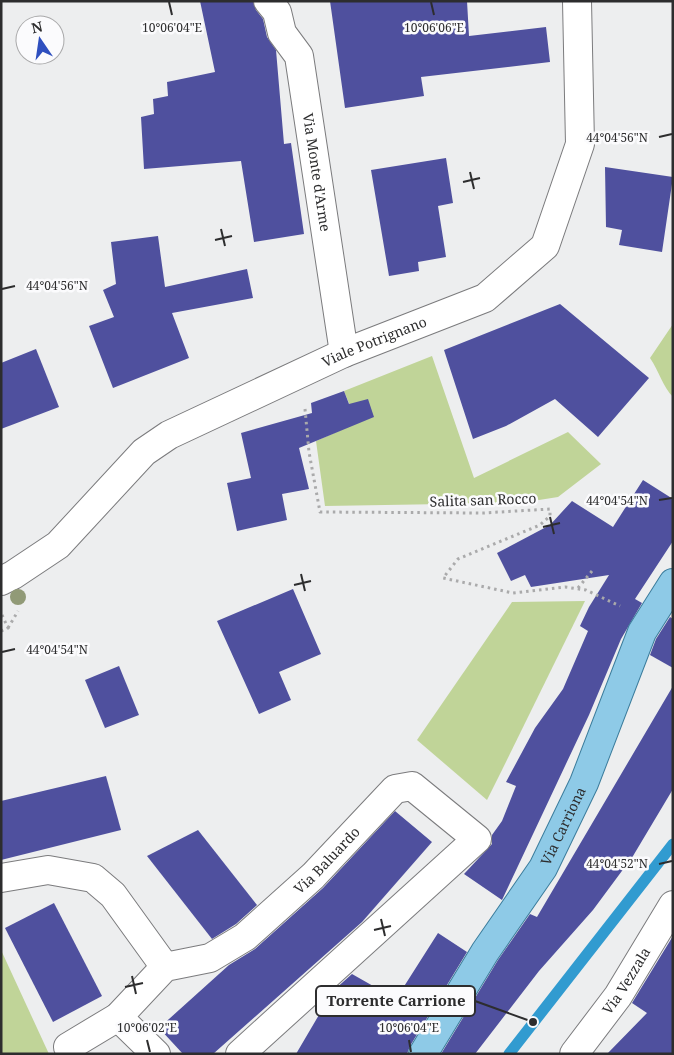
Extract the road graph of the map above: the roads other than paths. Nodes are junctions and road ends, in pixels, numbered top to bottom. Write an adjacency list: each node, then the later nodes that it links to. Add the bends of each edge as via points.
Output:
1 (268, 1): 3 (street, Via Monte d'Arme, via 277,12 282,33 299,56)
2 (577, 1): 3 (street, Viale Potrignano, via 580,144 545,246 485,298)
3 (344, 353): 4 (street, Viale Potrignano, via 169,435 144,452 58,545)
4 (1, 581)
5 (673, 583): 13 (main road, Via Carriona, via 642,632 584,783 543,868 485,952)
6 (1, 878): 8 (street, via 48,870 93,878 112,895)
7 (673, 905): 14 (street, Via Vezzala, via 618,996)
8 (165, 968): 9 (street); 12 (street, Via Baluardo, via 210,958 245,936 313,876 395,789 412,786 477,839)
9 (118, 1018): 10 (street); 11 (street)
10 (68, 1047)
11 (156, 1054)
12 (240, 1054)
13 (423, 1054)
14 (574, 1054)

